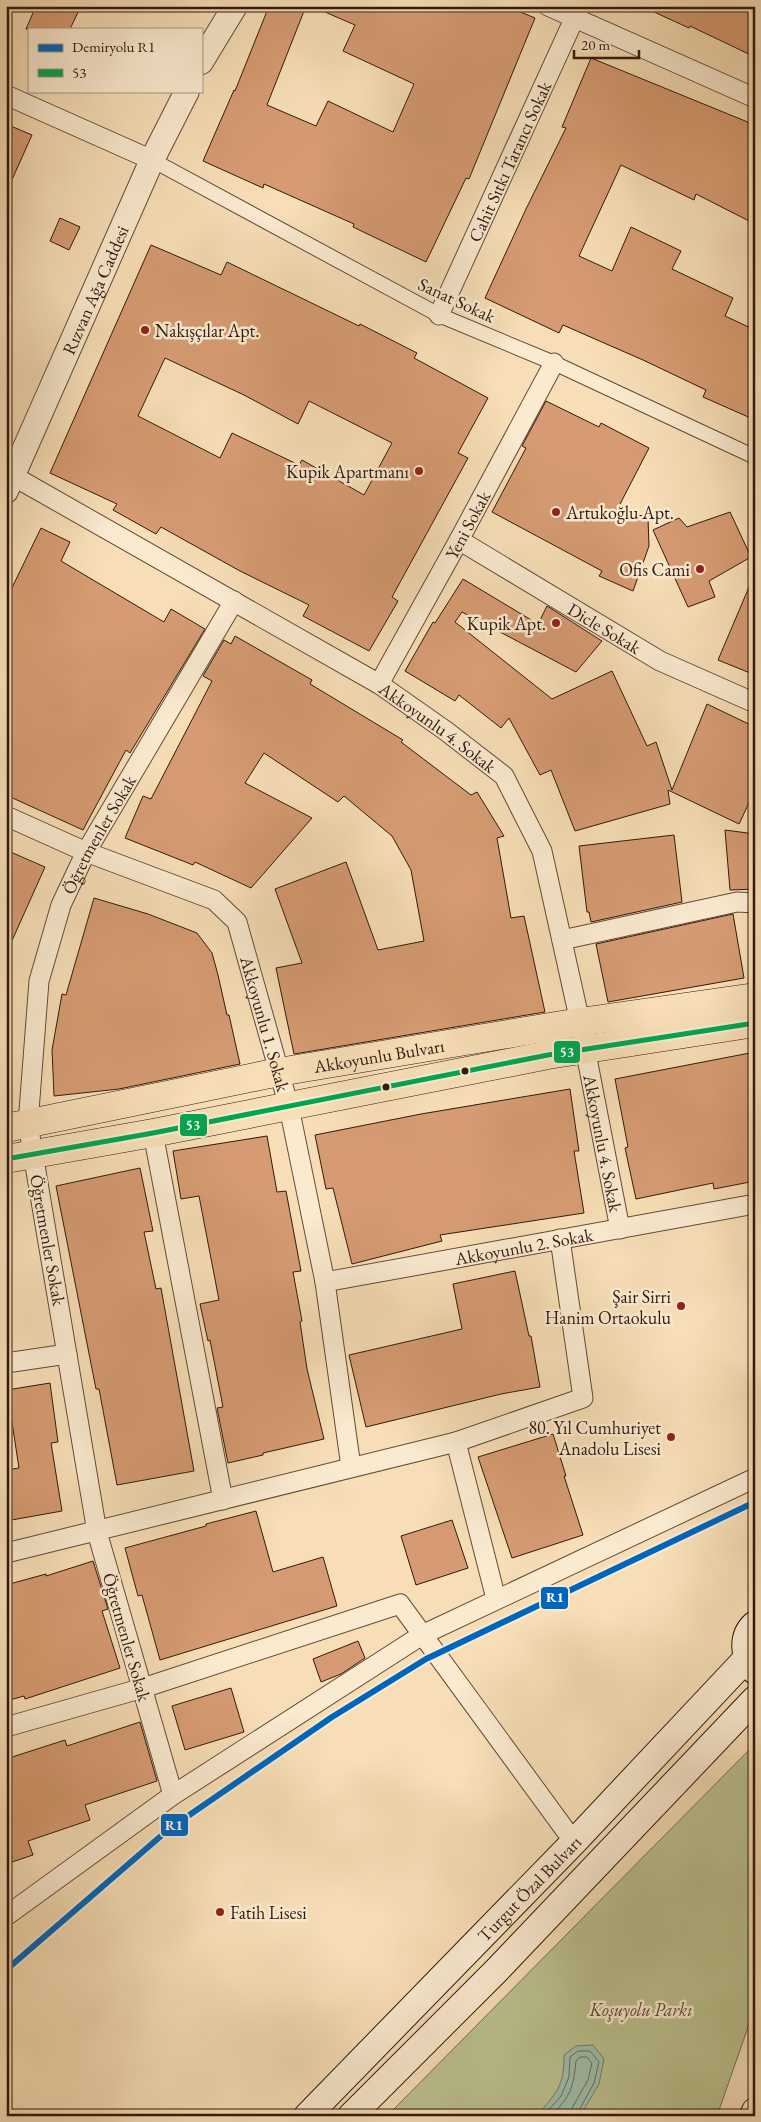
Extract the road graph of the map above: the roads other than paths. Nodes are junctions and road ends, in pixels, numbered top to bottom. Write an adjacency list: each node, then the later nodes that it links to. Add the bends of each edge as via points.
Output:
1 (235, 6): 4 (street)
2 (548, 6): 3 (street)
3 (577, 12): 7 (street); 9 (street, Cahit Sıtkı Tarancı Sokak)
4 (202, 60)
5 (186, 92): 8 (street, Rızvan Ağa Caddesi)
6 (6, 95): 8 (street)
7 (755, 98)
8 (152, 160): 9 (street, Sanat Sokak); 12 (street, Rızvan Ağa Caddesi)
9 (438, 316): 10 (street, Sanat Sokak)
10 (554, 363): 11 (street, Sanat Sokak); 13 (street, Yeni Sokak)
11 (755, 457)
12 (10, 483): 14 (street, Akkoyunlu 4. Sokak)
13 (460, 540): 15 (street, Yeni Sokak); 16 (street, Dicle Sokak, via 660,661)
14 (234, 601): 15 (street, Akkoyunlu 4. Sokak); 18 (street, Öğretmenler Sokak)
15 (379, 684): 20 (street, Akkoyunlu 4. Sokak, via 504,776 542,851)
16 (755, 703)
17 (6, 816): 18 (street, Akkoyunlu 1. Sokak)
18 (86, 852): 25 (street, Akkoyunlu 1. Sokak, via 214,900 237,922); 27 (street, Öğretmenler Sokak, via 61,905 39,981)
19 (755, 903): 20 (street, via 737,902)
20 (562, 940): 22 (street, Akkoyunlu 4. Sokak)
21 (755, 997): 22 (main road, Akkoyunlu Bulvarı)
22 (580, 1022): 24 (street, Akkoyunlu 4. Sokak); 25 (main road, Akkoyunlu Bulvarı)
23 (755, 1023): 24 (main road, Akkoyunlu Bulvarı)
24 (585, 1050): 26 (main road, Akkoyunlu Bulvarı); 32 (street, Akkoyunlu 4. Sokak)
25 (280, 1072): 26 (street, Akkoyunlu 1. Sokak); 27 (main road, Akkoyunlu Bulvarı)
26 (289, 1107): 28 (main road, Akkoyunlu Bulvarı); 34 (street, Akkoyunlu 1. Sokak)
27 (17, 1126): 29 (street, Öğretmenler Sokak)
28 (153, 1133): 29 (main road, Akkoyunlu Bulvarı); 40 (street)
29 (33, 1154): 30 (main road, Akkoyunlu Bulvarı); 35 (street, Öğretmenler Sokak)
30 (6, 1159)
31 (755, 1204): 32 (street, Akkoyunlu 2. Sokak)
32 (620, 1229): 33 (street, Akkoyunlu 2. Sokak)
33 (560, 1239): 34 (street, Akkoyunlu 2. Sokak); 37 (street, via 583,1398)
34 (324, 1282): 38 (street, Akkoyunlu 1. Sokak)
35 (67, 1354): 36 (street); 41 (street, Öğretmenler Sokak)
36 (6, 1363)
37 (456, 1442): 38 (street); 43 (street)
38 (351, 1467): 40 (street)
39 (755, 1478): 43 (street)
40 (223, 1500): 41 (street)
41 (97, 1532): 42 (street); 47 (street, Öğretmenler Sokak)
42 (6, 1553)
43 (496, 1599): 45 (street)
44 (755, 1610): 46 (main road)
45 (422, 1634): 47 (street, via 400,1604); 50 (street); 51 (street)
46 (751, 1647): 51 (main road, Turgut Özal Bulvarı)
47 (143, 1688): 49 (street); 50 (street, Öğretmenler Sokak)
48 (755, 1699): 55 (main road, Turgut Özal Bulvarı, via 496,1971)
49 (6, 1728)
50 (173, 1795): 52 (street)
51 (574, 1842): 54 (main road, Turgut Özal Bulvarı)
52 (6, 1916)
53 (755, 2111): 56 (main road)
54 (307, 2116)
55 (351, 2116)
56 (753, 2116)

